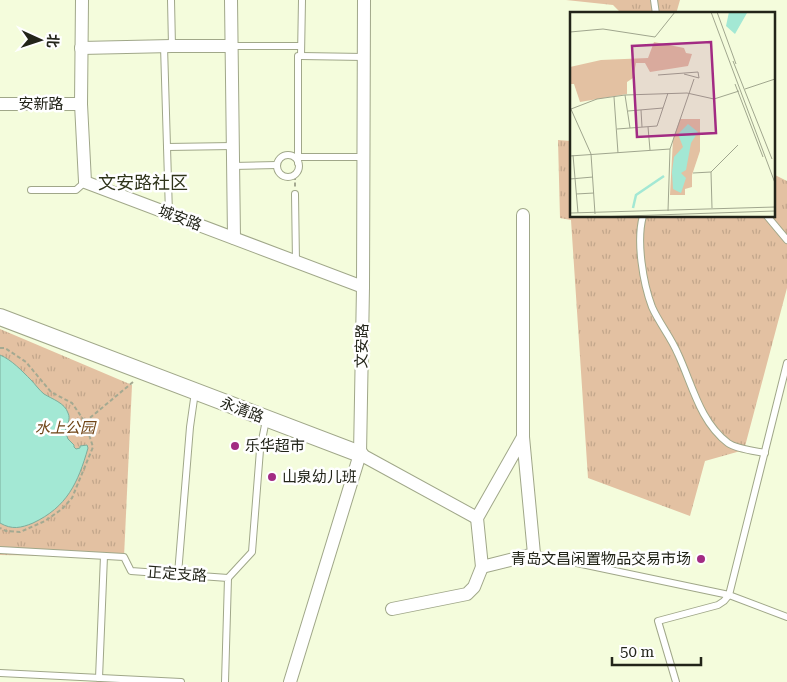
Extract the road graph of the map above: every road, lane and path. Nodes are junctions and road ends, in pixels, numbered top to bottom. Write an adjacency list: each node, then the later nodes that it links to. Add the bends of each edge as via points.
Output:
1 (82, 0): 9 (street)
2 (171, 0): 6 (lane)
3 (231, 0): 7 (street)
4 (302, 0): 8 (lane)
5 (364, 0): 11 (street, 文安路)
6 (168, 46): 7 (street); 9 (street); 15 (lane)
7 (231, 46): 8 (lane); 14 (street)
8 (301, 46): 10 (lane)
9 (82, 48): 13 (street)
10 (301, 56): 11 (lane); 17 (lane, via 298,56)
11 (364, 57): 16 (street, 文安路)
12 (0, 104): 13 (street, 安新路)
13 (81, 104): 20 (street)
14 (233, 146): 15 (lane); 19 (street)
15 (167, 147): 23 (lane)
16 (363, 157): 17 (lane); 30 (street, 文安路)
17 (299, 160): 18 (lane, via 287,156); 18 (lane, via 297,173 291,177 281,175)
18 (277, 165): 19 (lane)
19 (233, 166): 27 (street)
20 (85, 182): 21 (lane, via 76,190); 23 (street, 城安路)
21 (31, 190)
22 (295, 194): 29 (lane)
23 (168, 214): 27 (street, 城安路)
24 (523, 215): 38 (street)
25 (642, 218): 39 (lane, via 645,285 652,307 677,352 704,414 727,443)
26 (768, 218): 28 (lane)
27 (234, 238): 29 (street, 城安路)
28 (787, 240)
29 (296, 262): 30 (street, 城安路)
30 (363, 287): 40 (street, 文安路)
31 (0, 318): 34 (street, 永清路)
32 (0, 348): 37 (path, via 26,362 51,392 72,403)
33 (787, 363): 39 (lane)
34 (145, 372): 35 (street, 永清路); 37 (path)
35 (195, 392): 36 (street, 永清路); 47 (lane)
36 (266, 419): 40 (street, 永清路); 48 (lane, via 260,450 252,552)
37 (85, 422): 42 (path, via 94,447 72,498 45,521 20,532)
38 (523, 437): 41 (street); 44 (street)
39 (765, 453): 49 (lane)
40 (360, 454): 41 (street, 永清路); 56 (street, 文安路)
41 (477, 518): 46 (street)
42 (0, 528)
43 (0, 550): 45 (lane, 正定支路)
44 (534, 554): 46 (street); 49 (lane)
45 (104, 556): 47 (lane, 正定支路, via 124,558 132,571); 53 (lane)
46 (482, 567): 50 (street, via 474,587 467,594)
47 (178, 574): 48 (lane, 正定支路)
48 (228, 578): 55 (lane, 正定支路)
49 (729, 596): 51 (lane); 57 (lane, via 718,605 658,621)
50 (392, 609)
51 (787, 617)
52 (0, 673): 53 (lane)
53 (99, 678): 54 (lane)
54 (181, 682)
55 (224, 682)
56 (290, 682)
57 (676, 682)

